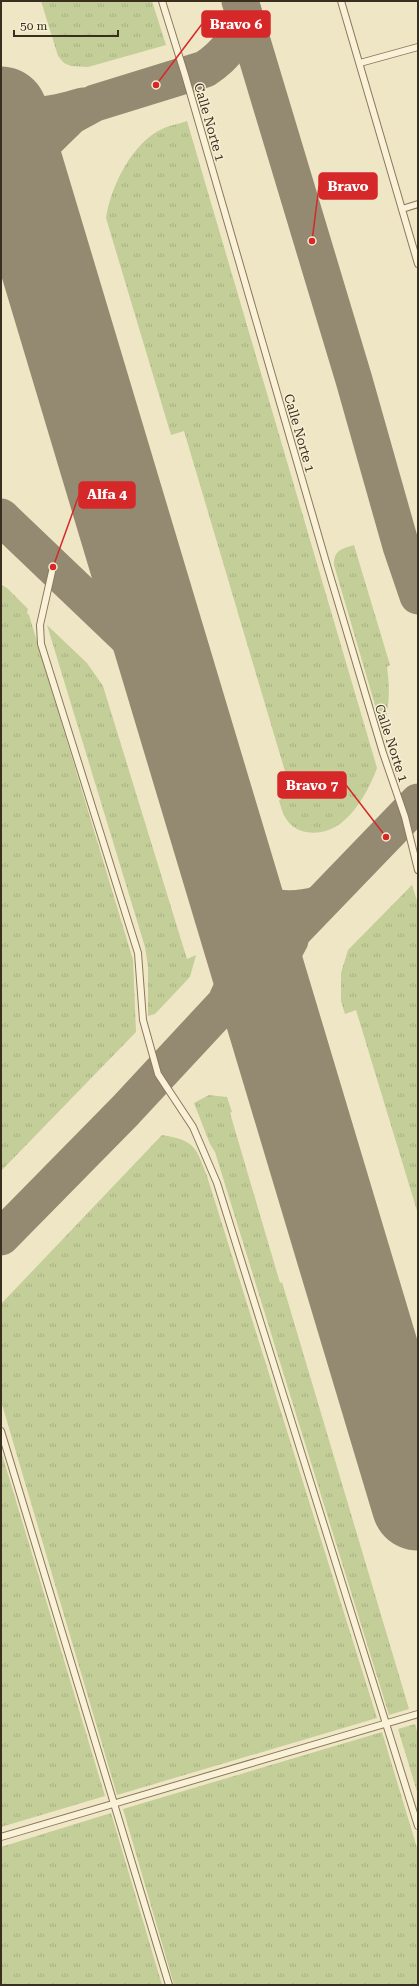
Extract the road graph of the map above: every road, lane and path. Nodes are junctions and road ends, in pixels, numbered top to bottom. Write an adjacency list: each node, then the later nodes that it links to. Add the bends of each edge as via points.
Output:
1 (162, 1): 9 (lane, Calle Norte 1, via 326,562 383,753 405,817)
2 (341, 1): 4 (lane)
3 (418, 47): 4 (lane)
4 (360, 63): 6 (lane)
5 (418, 204): 6 (lane)
6 (402, 208): 7 (lane)
7 (418, 264)
8 (53, 567): 12 (lane, via 40,625 41,644 138,953 143,1020 158,1074 193,1127 217,1183)
9 (418, 870)
10 (1, 1432): 13 (lane)
11 (418, 1714): 12 (lane)
12 (386, 1724): 13 (lane); 14 (lane)
13 (114, 1803): 15 (lane); 16 (lane)
14 (418, 1826)
15 (1, 1837)
16 (169, 1985)

